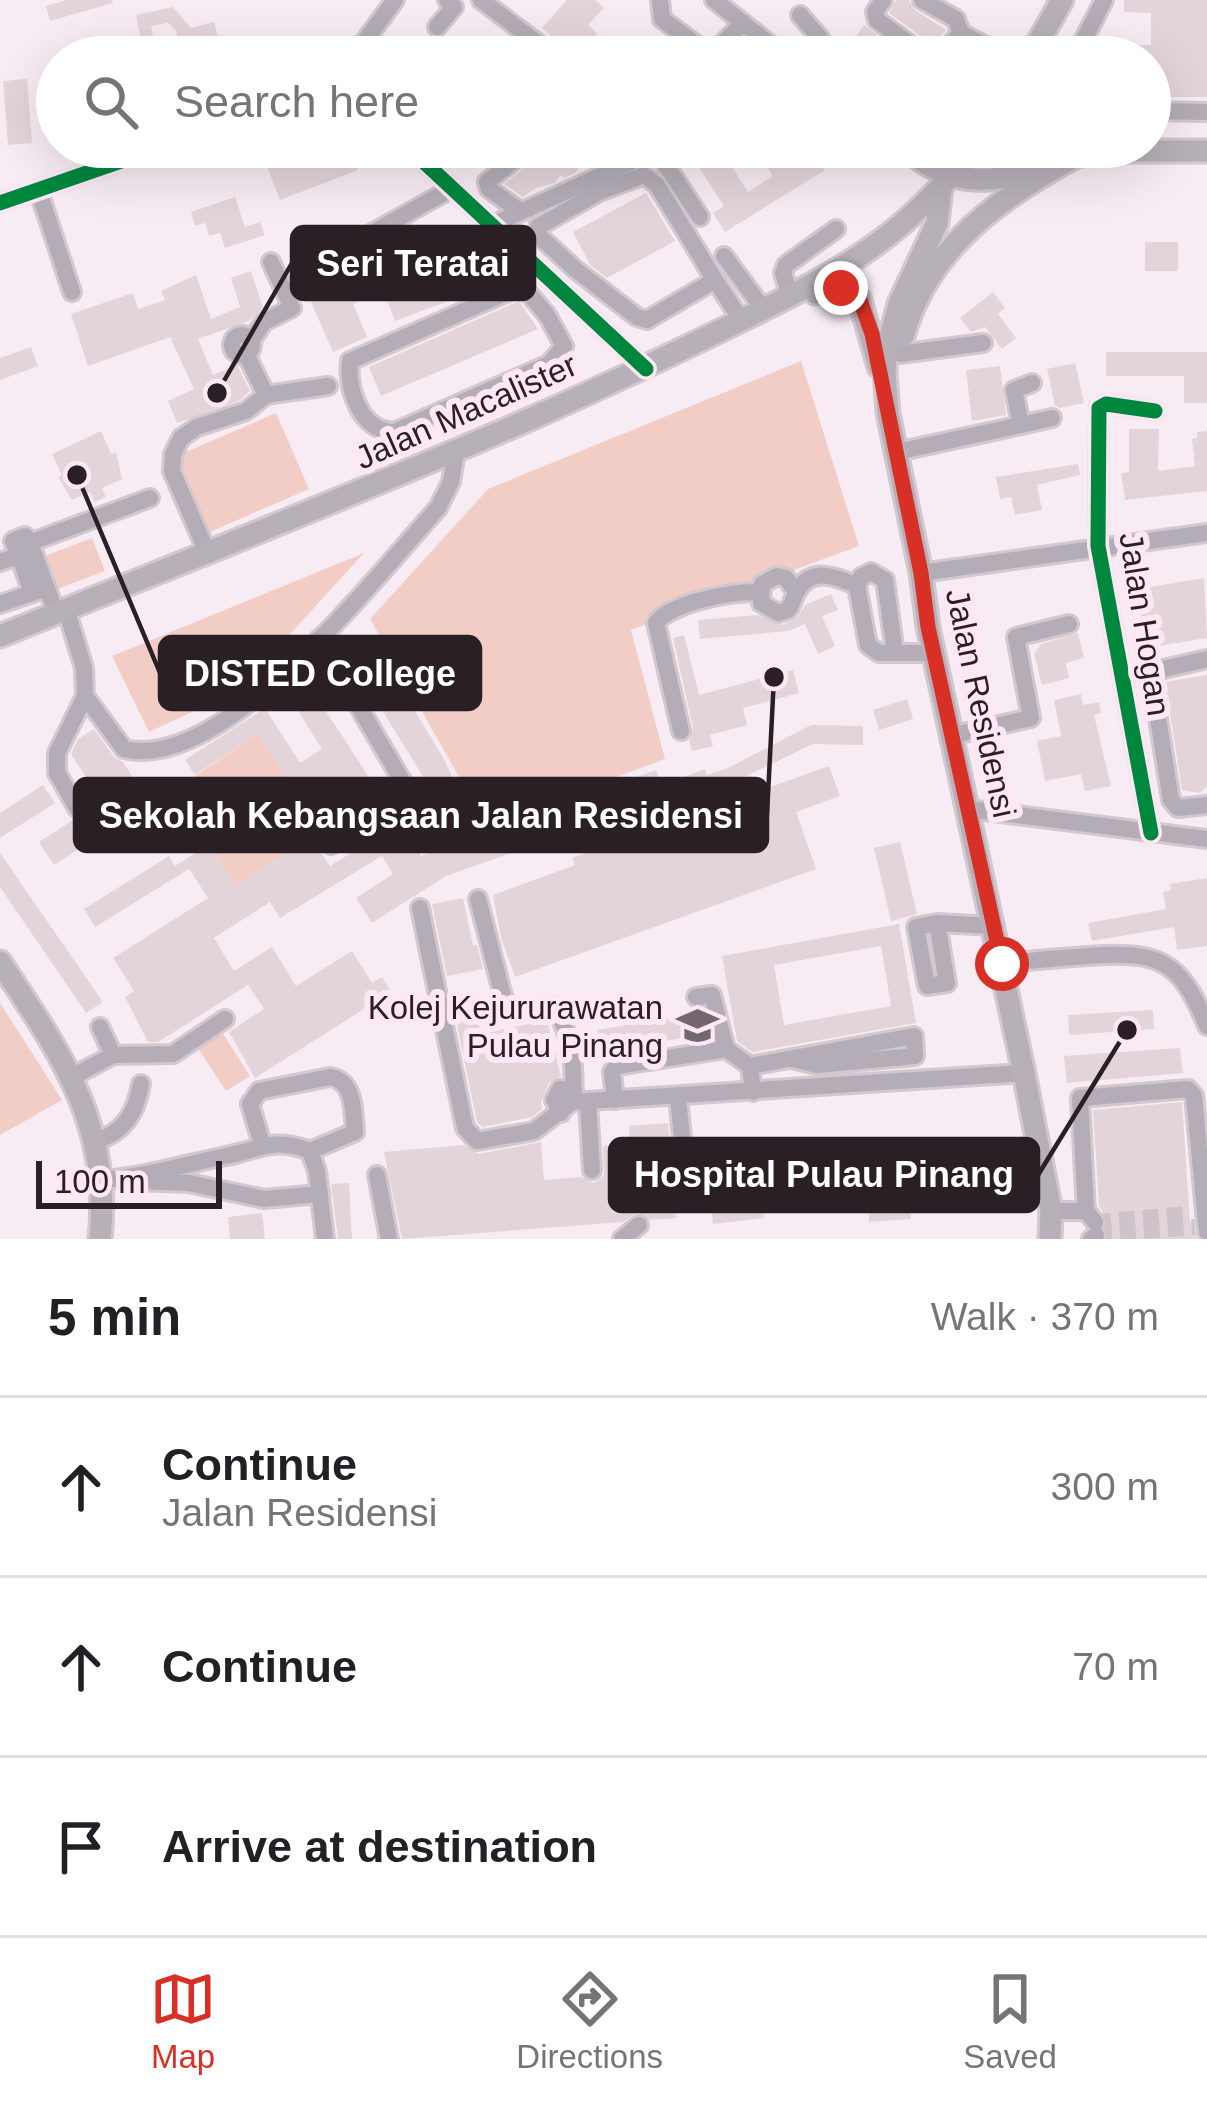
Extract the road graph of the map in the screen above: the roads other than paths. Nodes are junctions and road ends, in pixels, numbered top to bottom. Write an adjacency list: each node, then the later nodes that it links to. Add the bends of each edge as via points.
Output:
1 (395, 0): 15 (street)
2 (447, 0): 12 (street, via 454,8)
3 (481, 0): 16 (street)
4 (660, 0): 17 (street, via 662,20)
5 (714, 0): 11 (street)
6 (883, 0): 21 (street, via 877,20)
7 (922, 0): 14 (street, via 956,19)
8 (1062, 0): 13 (main road)
9 (1104, 0): 26 (street)
10 (800, 15): 20 (street)
11 (743, 23): 18 (street); 19 (street)
12 (437, 27)
13 (1044, 32): 24 (main road); 25 (main road)
14 (961, 33): 22 (street); 23 (street)
15 (368, 36)
16 (528, 36)
17 (684, 36)
18 (730, 36)
19 (759, 36)
20 (818, 36)
21 (899, 36)
22 (958, 36)
23 (967, 36)
24 (1042, 36)
25 (1044, 36)
26 (1086, 36)
27 (1171, 112): 28 (street)
28 (1206, 112)
29 (1171, 152): 30 (main road)
30 (1207, 152)
31 (105, 168): 43 (street)
32 (430, 168): 42 (street)
33 (504, 168): 45 (street, via 489,189)
34 (617, 168): 45 (street)
35 (668, 168): 46 (street)
36 (917, 168): 47 (main road, via 922,183)
37 (929, 168): 41 (main road)
38 (956, 168): 41 (main road, Jalan Macalister)
39 (1034, 168): 41 (main road)
40 (1061, 168): 64 (main road, via 993,206 962,237 917,302)
41 (945, 182): 47 (main road, Jalan Macalister); 70 (main road, Jalan Residensi, via 937,224 891,330)
42 (451, 189): 48 (street); 55 (street, via 372,233 369,243)
43 (39, 192): 44 (street); 57 (street)
44 (0, 203)
45 (520, 211): 48 (street)
46 (700, 217)
47 (901, 225): 59 (main road, Jalan Macalister)
48 (490, 226): 52 (street)
49 (836, 229): 59 (street, via 787,265)
50 (724, 256): 61 (street)
51 (271, 262): 68 (street, via 292,308 264,322 249,347)
52 (536, 268): 53 (street, via 513,278 493,256); 56 (street); 58 (street)
53 (449, 272)
54 (715, 280): 54 (street, via 647,320 576,270 538,227 644,175); 62 (street)
55 (389, 283)
56 (525, 289): 60 (street); 60 (street, via 350,361 367,424 394,432 549,364 564,346)
57 (72, 292)
58 (566, 295): 60 (street); 65 (street)
59 (791, 298): 61 (main road, Jalan Macalister); 70 (main road, via 841,288 860,300)
60 (542, 310)
61 (764, 310): 62 (main road, Jalan Macalister)
62 (741, 320): 65 (main road, Jalan Macalister)
63 (983, 343): 64 (street)
64 (900, 354): 70 (main road)
65 (646, 369): 73 (main road, Jalan Macalister)
66 (1031, 383): 72 (street, via 1014,390)
67 (328, 386): 68 (street)
68 (266, 395): 79 (street, via 246,411 197,427 172,454)
69 (1154, 411): 77 (street, Jalan Hogan, via 1099,408)
70 (888, 413): 74 (main road, Jalan Residensi)
71 (1052, 418): 72 (street)
72 (1021, 425): 74 (street)
73 (456, 451): 79 (main road, Jalan Macalister); 89 (street, via 438,508)
74 (897, 452): 80 (main road, Jalan Residensi)
75 (150, 498): 78 (street)
76 (1207, 532): 77 (street)
77 (1098, 546): 80 (street); 100 (street, Jalan Hogan)
78 (16, 550): 82 (street)
79 (207, 552): 86 (main road, Jalan Macalister)
80 (921, 573): 91 (main road, Jalan Residensi)
81 (857, 586): 83 (street, via 824,573); 90 (street, via 868,645); 90 (street, via 871,572 885,580)
82 (39, 590): 85 (street); 86 (street)
83 (796, 592): 84 (street, via 777,576); 84 (street, via 778,613)
84 (759, 593): 94 (street, via 725,595 658,618)
85 (0, 604)
86 (61, 611): 88 (main road, Jalan Macalister); 93 (street, via 84,668)
87 (1069, 624): 95 (street, via 1016,637 1031,718)
88 (0, 636)
89 (319, 639): 93 (street, via 252,701 157,752 124,749); 96 (street)
90 (895, 653): 91 (street)
91 (934, 653): 95 (main road, Jalan Residensi)
92 (1207, 659): 97 (street, via 1165,665 1152,681 1171,800 1178,808)
93 (85, 696): 98 (street, via 57,754 56,772)
94 (682, 730)
95 (954, 735): 99 (main road, Jalan Residensi)
96 (410, 794): 102 (street); 103 (street)
97 (1207, 805)
98 (77, 808)
99 (969, 809): 100 (street); 107 (main road, Jalan Residensi)
100 (1150, 832): 101 (street)
101 (1207, 839)
102 (425, 841)
103 (331, 844)
104 (478, 899): 124 (street, via 504,1000 514,1009 554,1006 567,1031)
105 (420, 908): 124 (street, via 470,1137 534,1131)
106 (937, 923): 107 (street)
107 (994, 926): 109 (main road, Jalan Residensi)
108 (0, 962): 119 (main road)
109 (1002, 964): 112 (street, via 1152,956 1190,989); 118 (main road, Jalan Residensi)
110 (696, 997): 114 (street, via 712,995)
111 (225, 1019): 115 (street, via 173,1054)
112 (1207, 1026)
113 (100, 1027): 115 (street)
114 (726, 1049): 117 (street); 123 (street, via 617,1066)
115 (113, 1055): 119 (street)
116 (792, 1059): 116 (street, via 817,1065 915,1056 914,1036); 117 (street)
117 (750, 1066): 121 (street)
118 (1024, 1073): 121 (street); 133 (main road, Jalan Residensi)
119 (72, 1076): 125 (main road)
120 (141, 1084): 125 (street, via 136,1112)
121 (753, 1092): 122 (street)
122 (678, 1097): 123 (street); 131 (street)
123 (615, 1100): 124 (street)
124 (574, 1102): 128 (street)
125 (96, 1142): 130 (main road)
126 (262, 1144): 127 (street); 127 (street, via 252,1096 340,1079 355,1132); 130 (street)
127 (310, 1151): 132 (street)
128 (592, 1170)
129 (377, 1174): 139 (street)
130 (110, 1179): 132 (street, via 189,1183 264,1199); 137 (main road)
131 (686, 1190)
132 (320, 1195): 138 (street)
133 (1051, 1211): 136 (street); 141 (main road, Jalan Residensi)
134 (1202, 1222): 136 (street, via 1188,1089 1080,1098)
135 (639, 1225): 140 (street)
136 (1092, 1227)
137 (100, 1239)
138 (325, 1239)
139 (389, 1239)
140 (622, 1239)
141 (1050, 1239)

